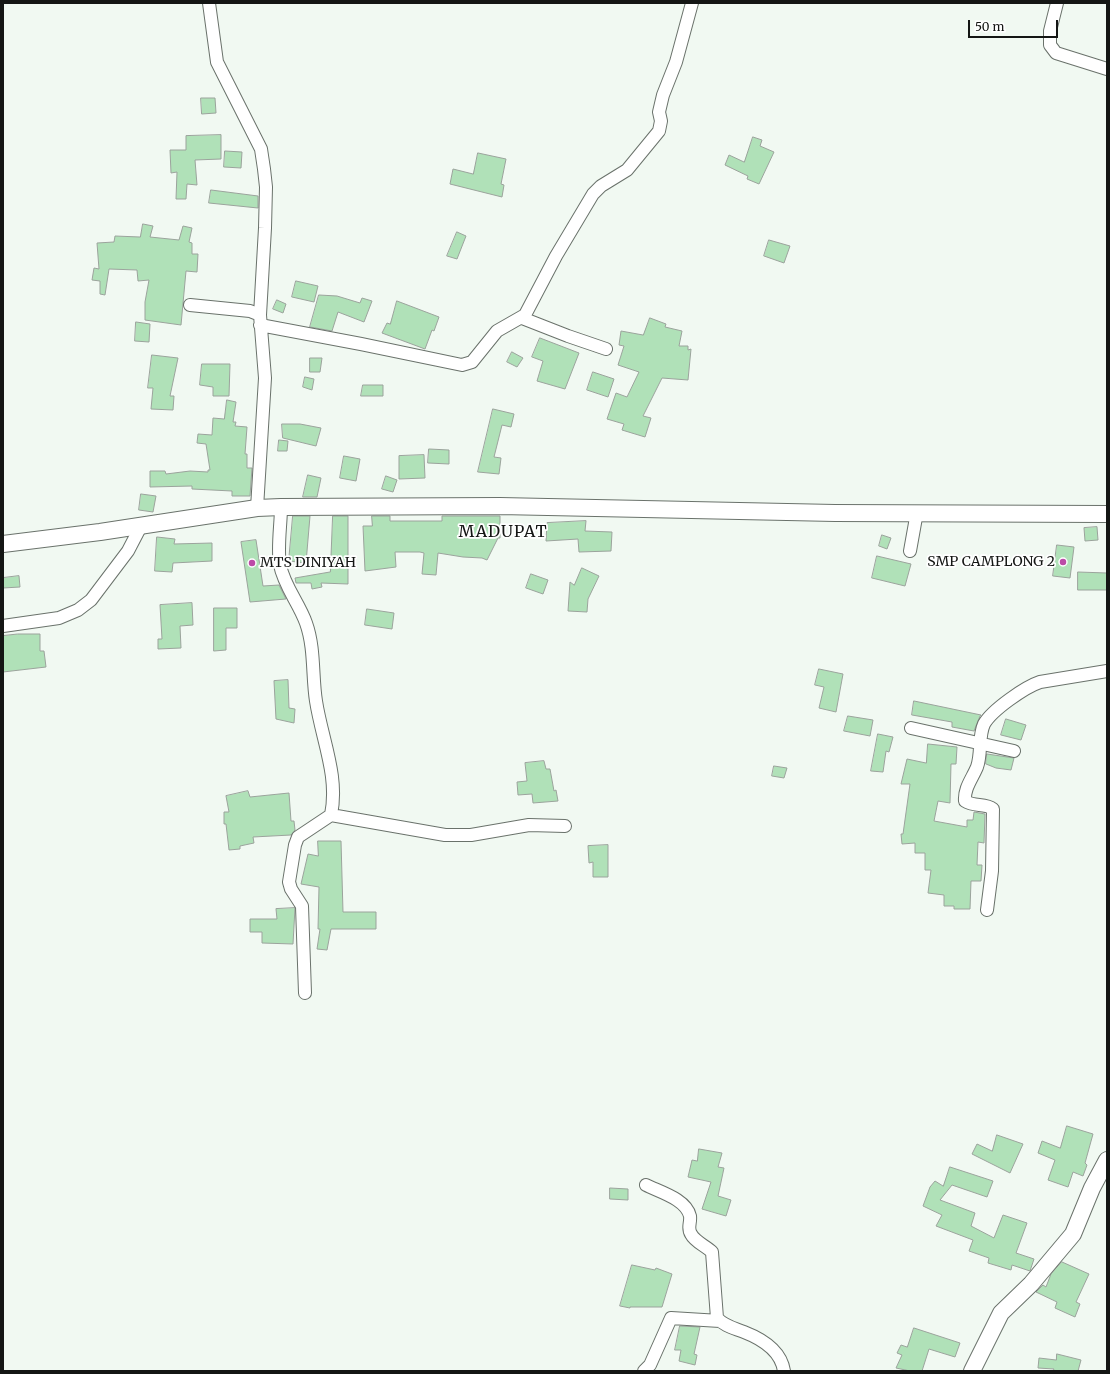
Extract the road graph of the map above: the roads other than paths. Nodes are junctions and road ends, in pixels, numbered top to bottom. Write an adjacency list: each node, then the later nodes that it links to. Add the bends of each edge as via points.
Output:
1 (209, 3): 7 (street, via 217,62 261,149 266,187)
2 (692, 3): 6 (street, via 678,55 663,95 659,112 659,131 626,170 593,194 556,256 529,310)
3 (1057, 3): 4 (street, via 1050,31 1050,45 1056,52)
4 (1107, 69)
5 (190, 305): 7 (street, via 250,311)
6 (522, 318): 7 (street, via 498,331 472,362 462,365); 8 (street)
7 (260, 320): 10 (street, via 265,378)
8 (606, 349)
9 (281, 507): 10 (street); 11 (street, via 500,506 667,511); 21 (street, via 280,563 283,577 306,623 311,643 316,701 333,776 334,799)
10 (257, 508): 13 (street)
11 (917, 512): 12 (street); 15 (street)
12 (1107, 514)
13 (142, 526): 14 (street); 16 (street, via 128,551 91,600 78,610 59,618)
14 (3, 544)
15 (910, 551)
16 (3, 626)
17 (1107, 671): 19 (street, via 1040,682 1017,692 984,724)
18 (911, 728): 19 (street)
19 (981, 742): 20 (street); 23 (street, via 980,757 966,790 965,801 993,809 992,871)
20 (1014, 751)
21 (331, 815): 22 (street, via 445,834 471,835 529,825); 24 (street, via 298,837 290,876 291,889 302,906)
22 (565, 826)
23 (987, 910)
24 (305, 993)
25 (1107, 1160): 30 (street, via 1072,1234 1031,1284 1001,1313)
26 (646, 1185): 27 (street, via 686,1207 690,1218 688,1230 712,1252 717,1318)
27 (720, 1321): 28 (street, via 671,1318 650,1365); 29 (street, via 748,1333 772,1348 782,1361)
28 (644, 1371)
29 (784, 1371)
30 (972, 1371)

